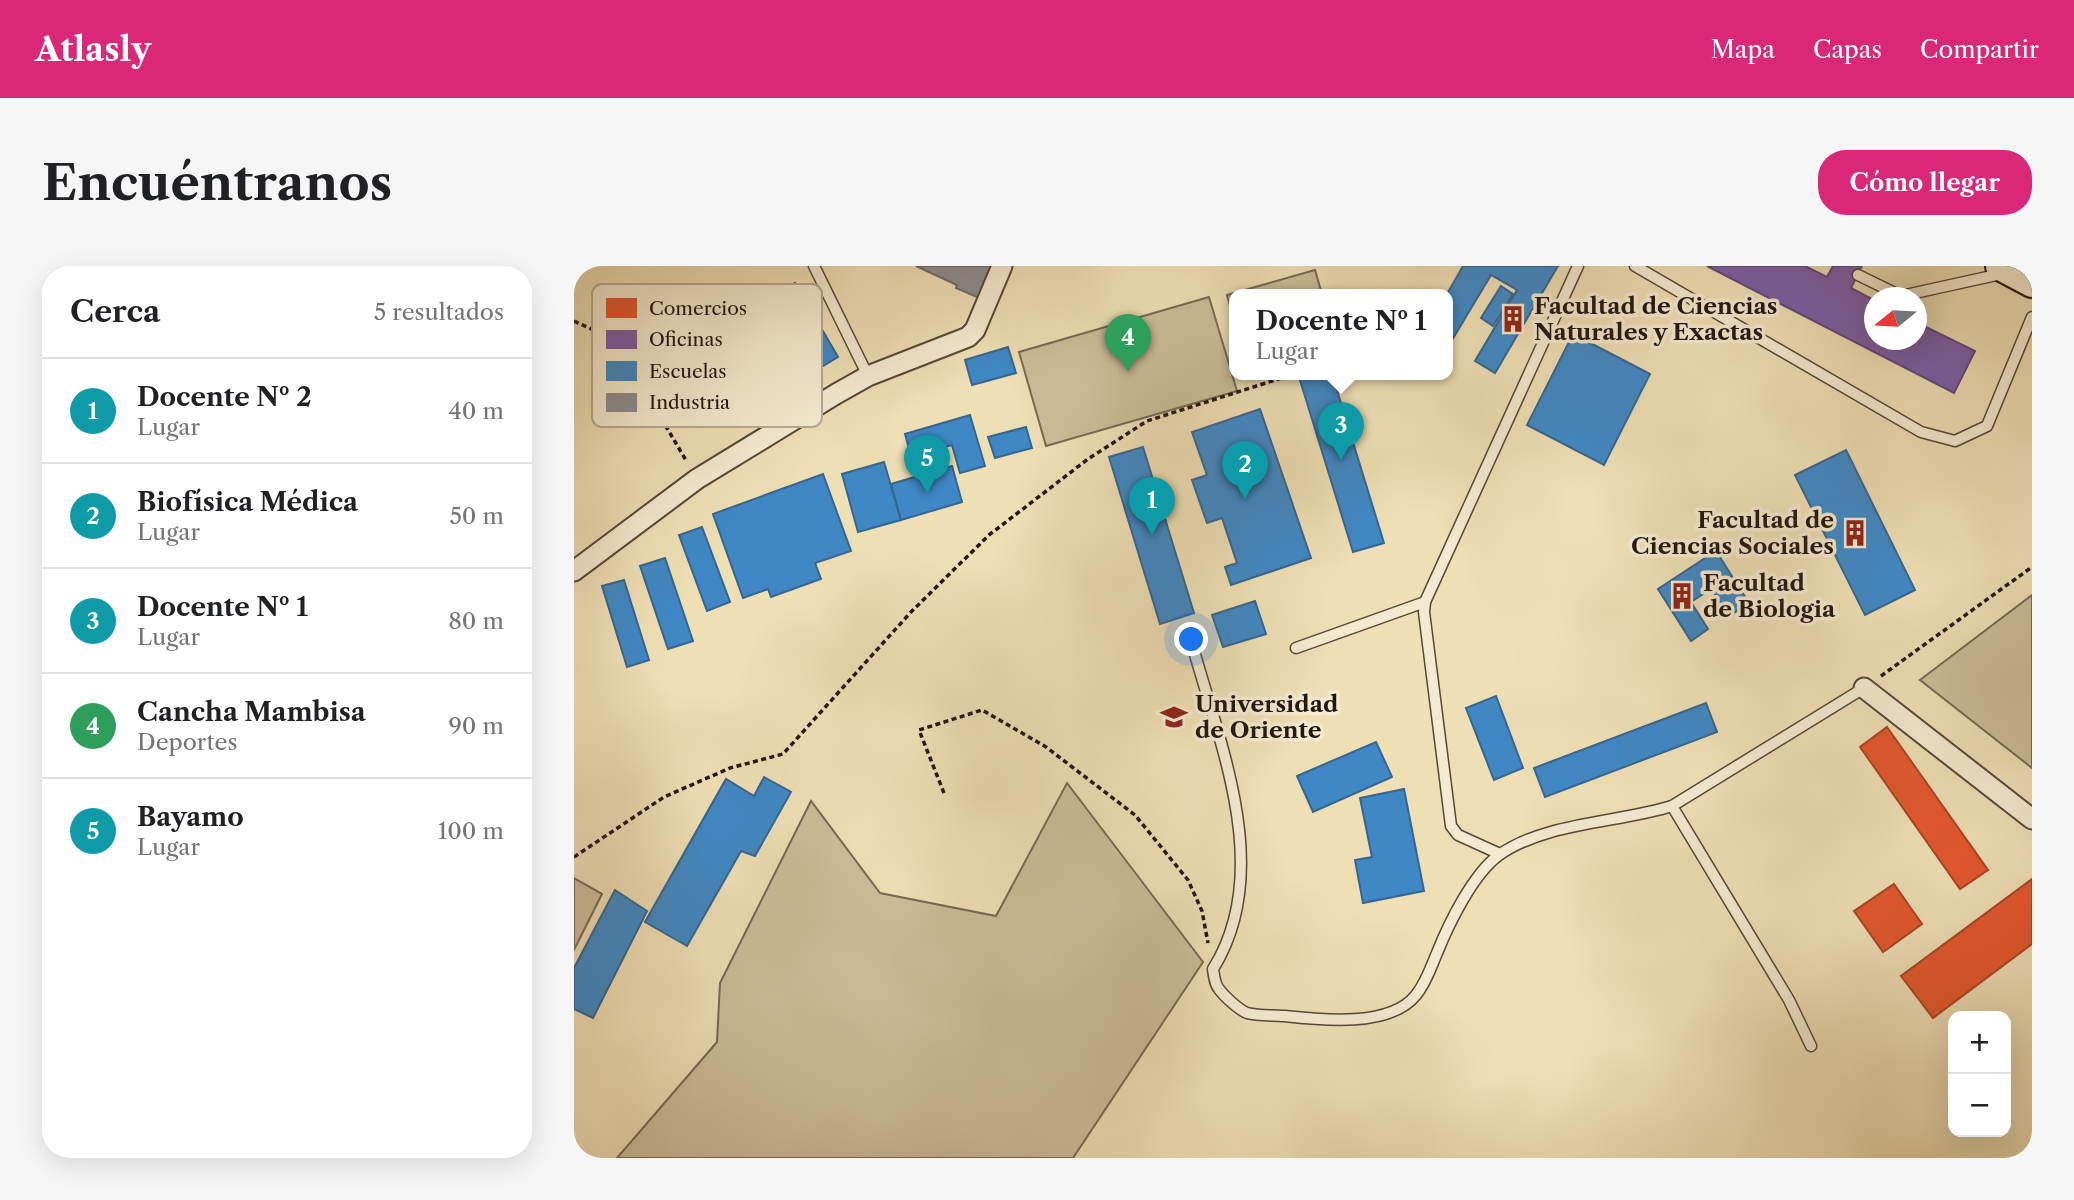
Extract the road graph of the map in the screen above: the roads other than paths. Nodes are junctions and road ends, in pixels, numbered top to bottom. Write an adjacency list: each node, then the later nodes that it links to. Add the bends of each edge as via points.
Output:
1 (814, 266): 8 (lane)
2 (1002, 266): 8 (street, via 975,331 968,337)
3 (1578, 266): 12 (lane)
4 (1635, 266): 7 (lane, via 1921,432 1955,441 1987,426)
5 (2014, 273): 6 (lane, via 1901,296)
6 (1858, 275)
7 (2032, 317)
8 (868, 376): 9 (street)
9 (822, 404)
10 (783, 427): 11 (street, via 697,479)
11 (574, 571)
12 (1425, 602): 13 (lane); 18 (lane, via 1451,826 1458,835)
13 (1296, 648)
14 (1194, 651): 18 (lane, via 1228,772 1242,849 1238,899 1226,948 1213,969 1217,988 1246,1013 1341,1021 1377,1016 1415,998 1451,919)
15 (1864, 688): 16 (lane); 17 (street)
16 (1672, 806): 18 (lane, via 1557,830); 19 (lane)
17 (2032, 819)
18 (1500, 854)
19 (1811, 1046)

